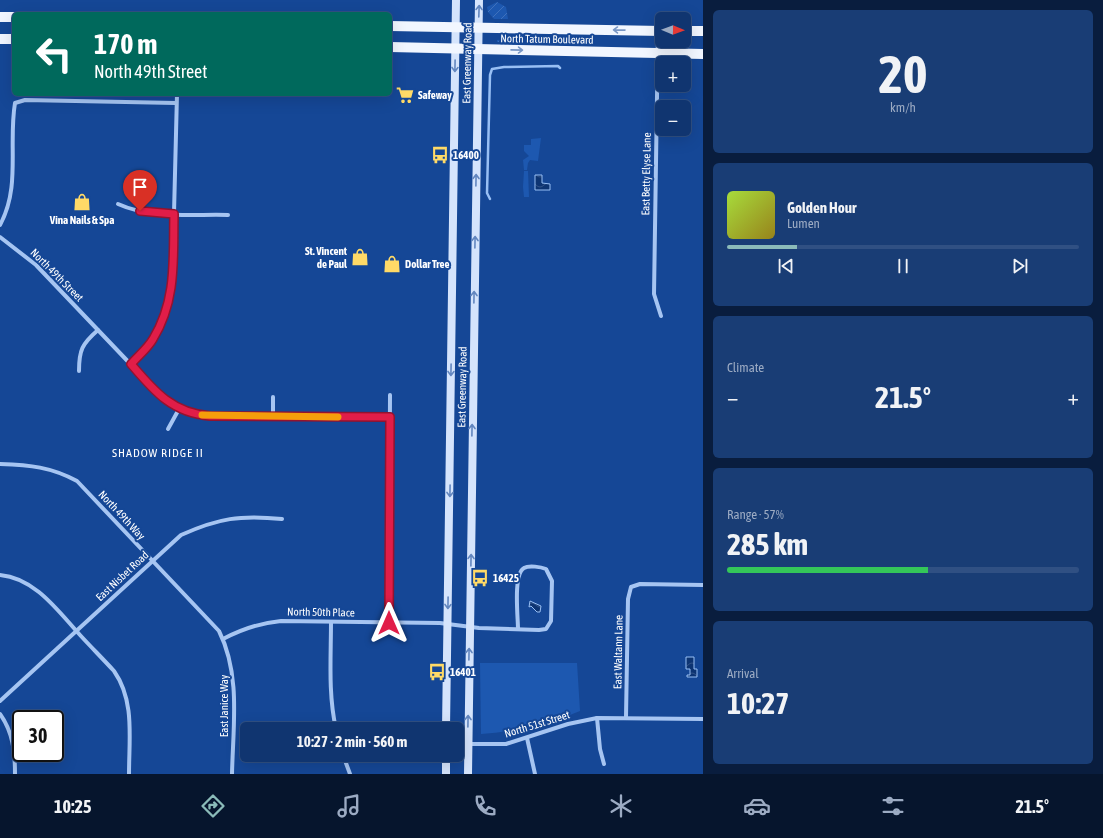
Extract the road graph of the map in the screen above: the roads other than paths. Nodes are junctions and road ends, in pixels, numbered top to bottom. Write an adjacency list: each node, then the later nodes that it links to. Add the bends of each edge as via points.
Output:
1 (456, 0): 7 (main road, East Greenway Road)
2 (479, 0): 8 (main road, East Greenway Road, one-way to 2)
3 (0, 16): 4 (main road)
4 (12, 17)
5 (392, 26): 6 (main road, North Tatum Boulevard)
6 (416, 26): 7 (main road, North Tatum Boulevard); 12 (main road)
7 (456, 27): 8 (main road, North Tatum Boulevard); 16 (main road, East Greenway Road)
8 (478, 28): 9 (main road, North Tatum Boulevard, one-way to 8); 18 (main road, East Greenway Road)
9 (655, 31)
10 (691, 31): 11 (main road)
11 (703, 31)
12 (392, 32)
13 (0, 39): 14 (main road)
14 (12, 39)
15 (392, 47): 16 (main road, North Tatum Boulevard)
16 (455, 48): 18 (main road, North Tatum Boulevard); 45 (main road, East Greenway Road, one-way to 45)
17 (658, 48): 19 (street, East Betty Elyse Lane)
18 (478, 49): 19 (main road, North Tatum Boulevard, one-way to 19); 46 (main road, East Greenway Road, one-way to 18)
19 (658, 53): 20 (main road, North Tatum Boulevard); 28 (street, East Betty Elyse Lane, via 654,294)
20 (703, 54)
21 (177, 96): 22 (street)
22 (176, 103): 24 (street); 26 (street, via 25,100 15,103 13,186 8,209)
23 (118, 204): 24 (street, via 130,210)
24 (174, 214): 25 (street); 30 (street, via 173,273 168,307 152,340)
25 (228, 215)
26 (0, 225)
27 (0, 237): 29 (street, North 49th Street, via 36,265)
28 (661, 316)
29 (98, 330): 30 (street, North 49th Street); 31 (street, via 81,348)
30 (131, 364): 34 (street, North 49th Street, via 162,397)
31 (79, 371)
32 (390, 395): 36 (street)
33 (273, 397): 35 (street)
34 (179, 409): 35 (street, North 49th Street, via 204,416); 37 (street)
35 (273, 417): 36 (street, North 49th Street)
36 (390, 417): 44 (street)
37 (168, 429)
38 (0, 464): 40 (street, North 49th Way, via 43,467 60,471 77,481)
39 (282, 519): 40 (street, East Nisbet Road, via 223,519 203,525 181,535)
40 (152, 560): 48 (street, East Nisbet Road); 49 (street, North 49th Way, via 211,622)
41 (0, 575): 48 (street, via 30,586 54,606)
42 (703, 585): 52 (street, East Waltann Lane, via 640,584 631,587 628,598)
43 (331, 622): 44 (street, North 50th Place); 49 (street, North 50th Place, via 281,620 260,623); 55 (street, via 331,691)
44 (389, 623): 45 (street, North 50th Place)
45 (448, 624): 46 (street, North 50th Place); 56 (main road, East Greenway Road)
46 (470, 627): 47 (street, North 50th Place); 59 (main road, East Greenway Road, one-way to 46)
47 (518, 629): 47 (street, North 50th Place, via 546,629 551,622 552,581 546,569 527,567 518,575)
48 (76, 631): 50 (street, East Nisbet Road); 64 (street, via 122,682 128,704)
49 (223, 639): 65 (street, East Janice Way, via 233,672)
50 (0, 701)
51 (0, 714): 63 (street, via 9,729 13,744)
52 (626, 717): 53 (street, North 51st Street); 54 (street, North 51st Street)
53 (597, 718): 57 (street, North 51st Street, via 568,724); 62 (street)
54 (703, 719)
55 (334, 722)
56 (446, 722)
57 (527, 738): 59 (street, North 51st Street, via 506,744); 69 (street)
58 (464, 745): 59 (street, North 51st Street)
59 (468, 745): 68 (main road, East Greenway Road)
60 (346, 762): 66 (street)
61 (446, 762): 67 (main road)
62 (604, 764)
63 (15, 774)
64 (129, 774)
65 (232, 774)
66 (350, 774)
67 (446, 774)
68 (468, 774)
69 (535, 774)

